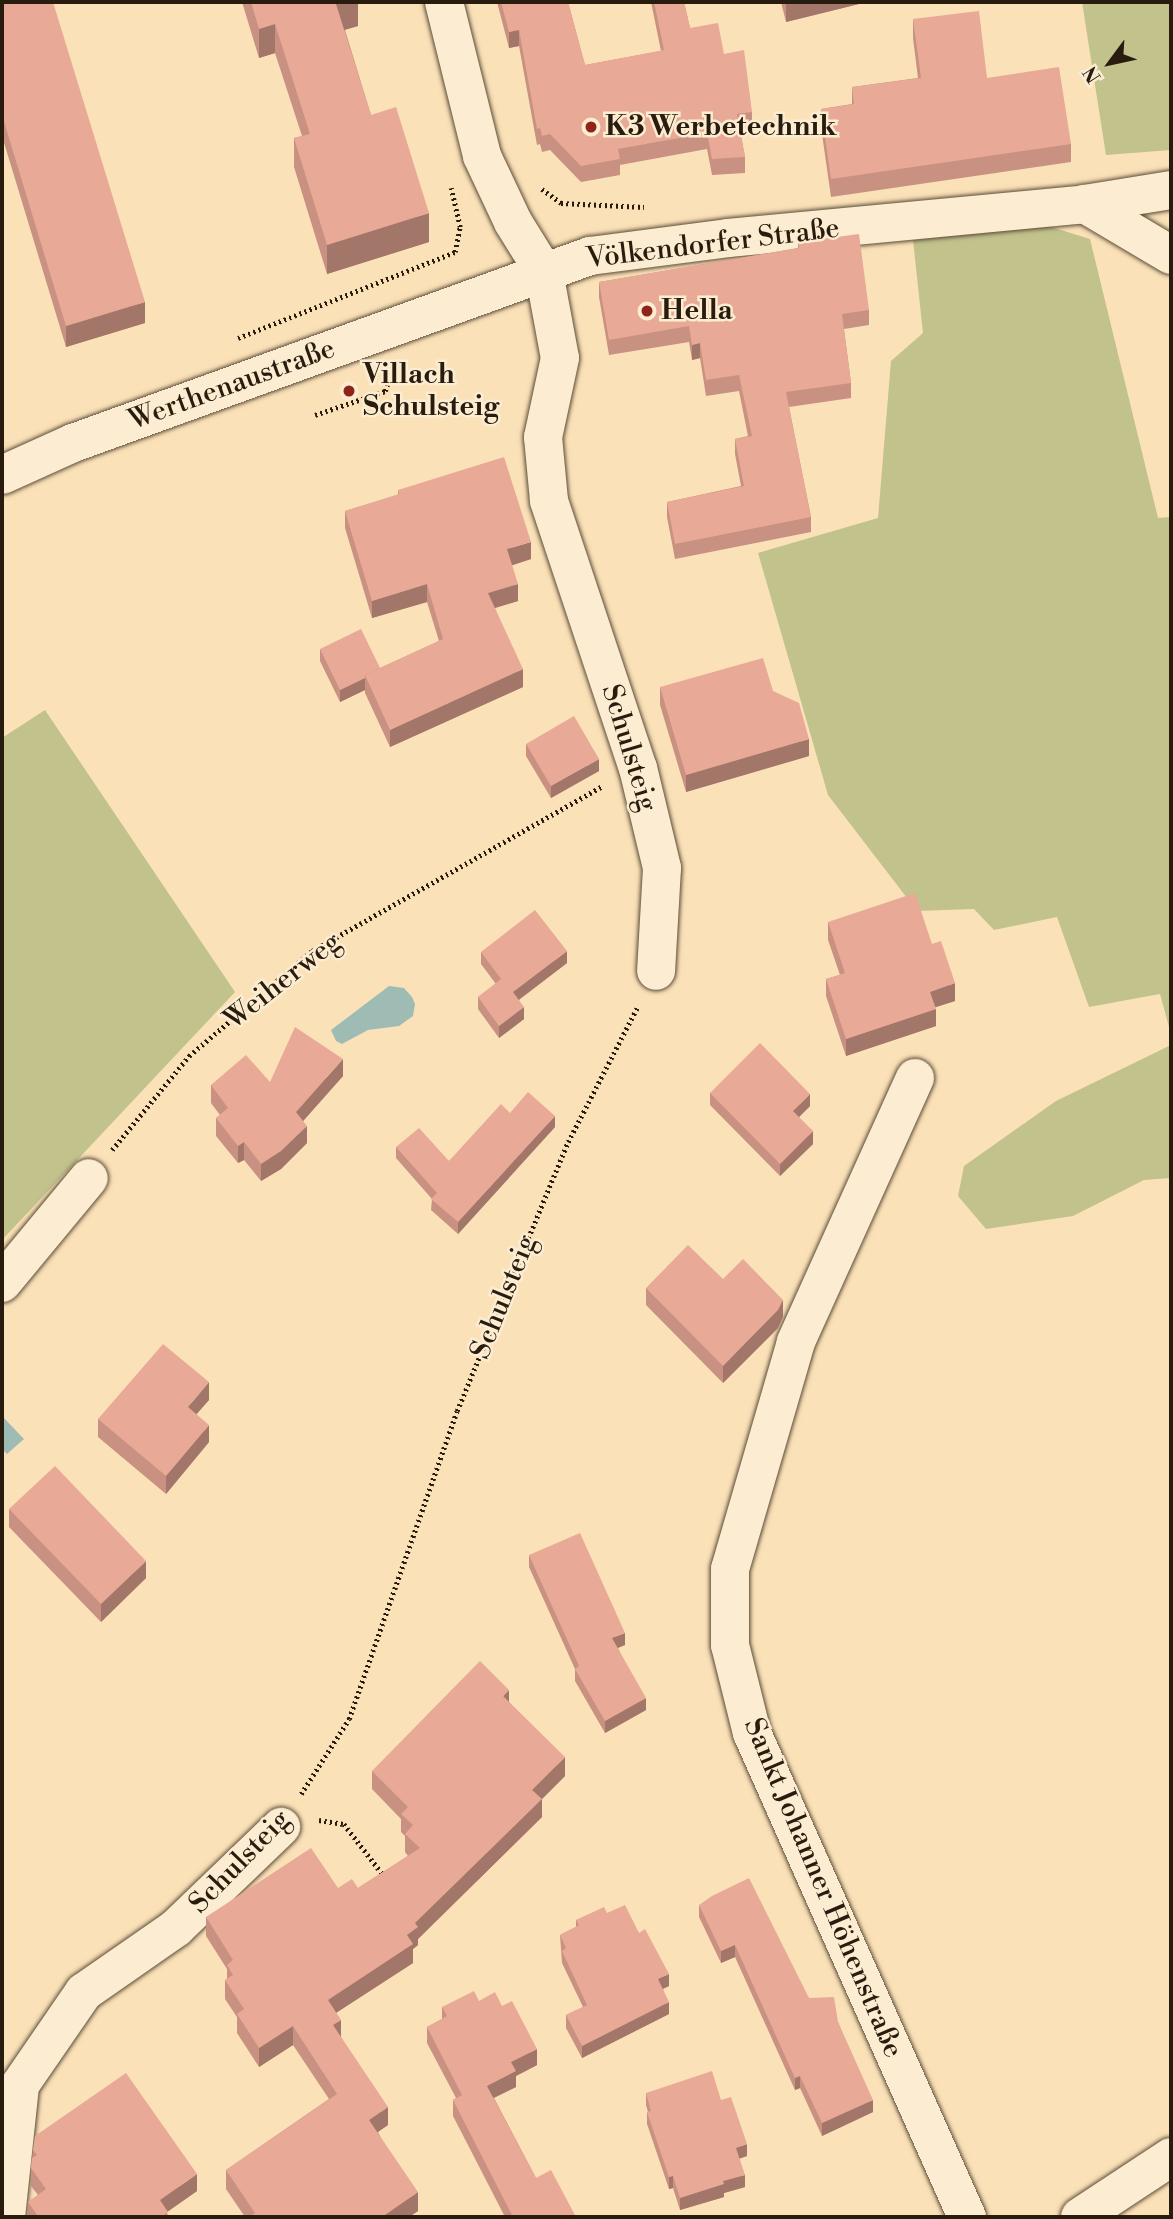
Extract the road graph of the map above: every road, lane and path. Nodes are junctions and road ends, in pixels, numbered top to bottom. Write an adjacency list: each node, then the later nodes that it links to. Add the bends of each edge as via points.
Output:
1 (444, 2): 5 (street, via 482,156 513,222)
2 (1171, 190): 3 (street, Völkendorfer Straße)
3 (1085, 204): 4 (street); 5 (street, Völkendorfer Straße, via 728,238 590,256)
4 (1171, 255)
5 (544, 272): 6 (street, Werthenaustraße, via 73,443); 7 (street, Schulsteig, via 560,358 543,437 550,501)
6 (2, 475)
7 (638, 768): 8 (street, Schulsteig, via 662,868); 10 (path, Weiherweg, via 312,951 189,1056)
8 (656, 971): 12 (path, Schulsteig, via 568,1142 457,1410 349,1719)
9 (915, 1079): 16 (street, Sankt Johanner Höhenstraße, via 796,1342 730,1569 730,1645 752,1733)
10 (89, 1178): 11 (street)
11 (2, 1283)
12 (281, 1827): 13 (path, via 313,1819 344,1824); 15 (street, Schulsteig, via 176,1928 84,1992 20,2085)
13 (393, 1887)
14 (1171, 2157): 17 (street)
15 (6, 2217)
16 (967, 2217)
17 (1080, 2217)

